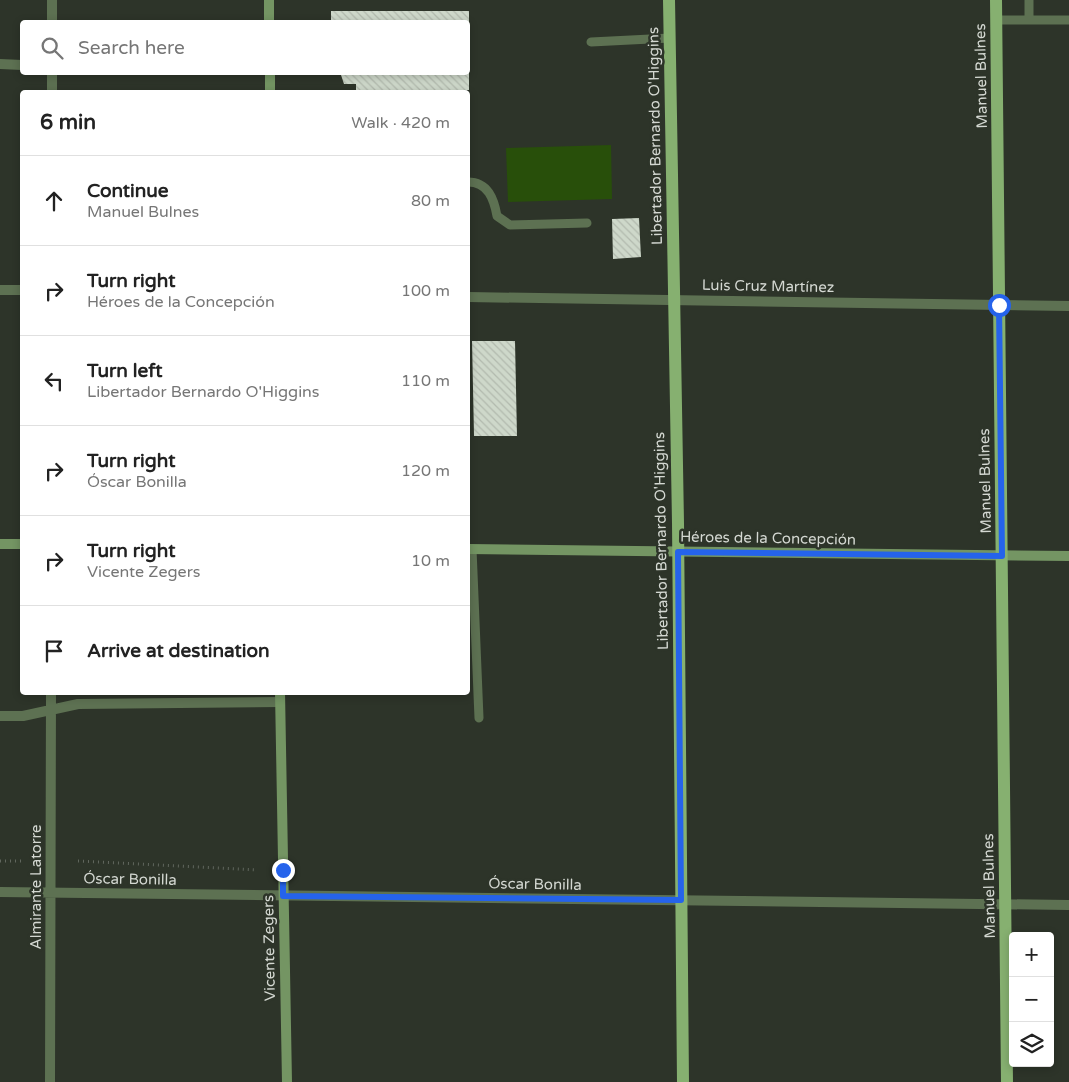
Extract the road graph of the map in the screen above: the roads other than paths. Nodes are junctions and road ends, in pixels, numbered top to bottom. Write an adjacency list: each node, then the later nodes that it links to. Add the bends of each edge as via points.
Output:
1 (52, 0): 6 (street)
2 (269, 0): 7 (main road)
3 (669, 0): 11 (main road, Libertador Bernardo O'Higgins)
4 (996, 0): 8 (main road, Manuel Bulnes)
5 (1029, 0): 9 (lane)
6 (52, 20)
7 (269, 20)
8 (996, 20): 9 (lane); 25 (main road, Manuel Bulnes)
9 (1029, 20): 10 (lane)
10 (1069, 20)
11 (670, 38): 12 (lane); 24 (main road, Libertador Bernardo O'Higgins)
12 (591, 42)
13 (0, 64): 14 (street)
14 (20, 64)
15 (52, 75): 17 (street)
16 (270, 75): 18 (main road)
17 (52, 90)
18 (270, 90)
19 (470, 182): 20 (lane, via 488,189 497,216 510,225)
20 (587, 223)
21 (0, 290): 22 (street)
22 (20, 290)
23 (470, 297): 24 (street, Luis Cruz Martínez)
24 (674, 300): 25 (street, Luis Cruz Martínez); 30 (main road, Libertador Bernardo O'Higgins)
25 (999, 305): 26 (street, Luis Cruz Martínez); 31 (main road, Manuel Bulnes)
26 (1069, 306)
27 (0, 544): 28 (main road)
28 (20, 544)
29 (470, 549): 30 (main road, Héroes de la Concepción); 37 (lane)
30 (678, 552): 31 (main road, Héroes de la Concepción); 41 (main road, Libertador Bernardo O'Higgins)
31 (1002, 556): 32 (main road, Héroes de la Concepción); 42 (main road, Manuel Bulnes)
32 (1069, 556)
33 (51, 695): 35 (street, Almirante Latorre)
34 (280, 697): 35 (street, via 78,704); 40 (main road, Vicente Zegers)
35 (51, 710): 36 (street, via 23,716); 39 (street, Almirante Latorre)
36 (0, 716)
37 (479, 718)
38 (0, 892): 39 (street, Óscar Bonilla)
39 (50, 893): 40 (street, Óscar Bonilla); 44 (street, Almirante Latorre)
40 (283, 896): 41 (street, Óscar Bonilla); 45 (main road, Vicente Zegers)
41 (681, 900): 42 (street, Óscar Bonilla); 46 (main road, Libertador Bernardo O'Higgins)
42 (1006, 904): 43 (street, Óscar Bonilla); 47 (main road, Manuel Bulnes)
43 (1069, 905)
44 (50, 1082)
45 (287, 1082)
46 (683, 1082)
47 (1008, 1082)

